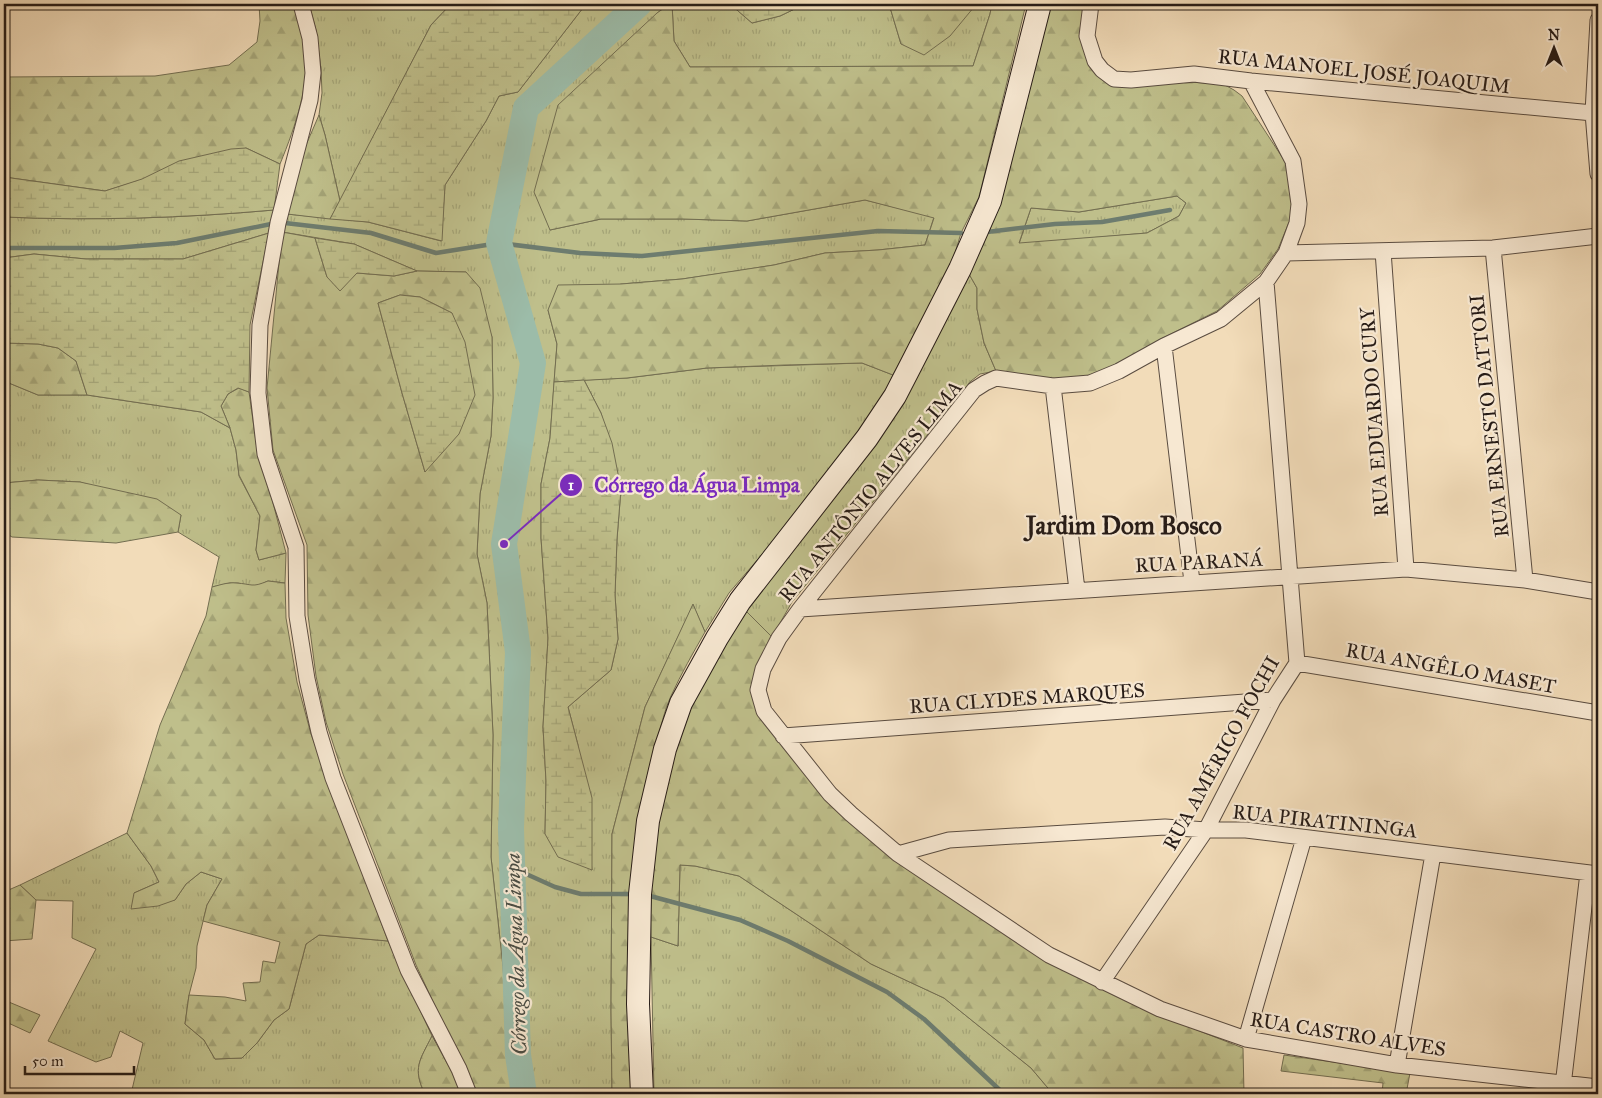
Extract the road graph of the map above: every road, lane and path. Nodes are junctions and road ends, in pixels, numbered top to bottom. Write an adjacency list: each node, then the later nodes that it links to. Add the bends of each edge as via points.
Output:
1 (301, 4): 36 (street, via 310,38 313,73 310,100 278,223 260,325 258,393 265,454 296,547 298,625 319,732 333,778 408,970)
2 (1040, 4): 37 (main road, via 990,201 912,363 867,438 740,601 680,703 648,821 640,894 638,1004)
3 (1091, 4): 5 (street, RUA MANOEL JOSÉ JOAQUIM, via 1087,36 1095,61 1114,79 1194,74)
4 (1598, 20): 6 (street)
5 (1251, 81): 6 (street, RUA MANOEL JOSÉ JOAQUIM); 11 (street, RUA ANTÔNIO ALVES LIMA, via 1293,161 1300,204)
6 (1593, 114): 7 (street)
7 (1598, 174)
8 (1598, 236): 9 (street)
9 (1493, 248): 10 (street); 17 (street, RUA ERNESTO DATTORI)
10 (1383, 252): 11 (street); 15 (street, RUA EDUARDO CURY)
11 (1286, 253): 12 (street, RUA ANTÔNIO ALVES LIMA)
12 (1266, 282): 13 (street, RUA ANTÔNIO ALVES LIMA, via 1221,319); 16 (street, RUA AMÉRICO FOCHI)
13 (1164, 346): 14 (street, RUA ANTÔNIO ALVES LIMA, via 1120,371 1090,383); 18 (street)
14 (1053, 386): 19 (street); 21 (street, RUA ANTÔNIO ALVES LIMA, via 996,378 974,390)
15 (1406, 569): 16 (street, RUA PARANÁ); 17 (street, RUA PARANÁ)
16 (1291, 577): 18 (street, RUA PARANÁ); 22 (street, RUA AMÉRICO FOCHI)
17 (1526, 580): 20 (street, RUA PARANÁ)
18 (1192, 582): 19 (street, RUA PARANÁ)
19 (1077, 590): 21 (street, RUA PARANÁ)
20 (1598, 592)
21 (800, 609): 25 (street, RUA ANTÔNIO ALVES LIMA, via 779,638 763,669 758,690 764,711)
22 (1297, 663): 23 (street, RUA AMÉRICO FOCHI); 24 (street, RUA ANGÊLO MASET)
23 (1273, 700): 25 (street, RUA CLYDES MARQUES); 26 (street, RUA AMÉRICO FOCHI)
24 (1598, 713)
25 (783, 736): 28 (street, RUA ANTÔNIO ALVES LIMA, via 830,794)
26 (1206, 830): 27 (street, RUA PIRATININGA, via 1246,830); 28 (street, RUA PIRATININGA, via 1165,827 949,840); 31 (street, RUA AMÉRICO FOCHI)
27 (1304, 838): 29 (street, RUA PIRATININGA); 32 (street)
28 (898, 854): 31 (street, RUA ANTÔNIO ALVES LIMA, via 1050,955)
29 (1433, 854): 30 (street, RUA PIRATININGA); 33 (street)
30 (1593, 873): 35 (street)
31 (1102, 982): 32 (street, RUA CASTRO ALVES, via 1160,1009)
32 (1246, 1039): 33 (street, RUA CASTRO ALVES)
33 (1397, 1065): 35 (street, RUA CASTRO ALVES)
34 (1598, 1087): 35 (street, RUA CASTRO ALVES)
35 (1563, 1088)
36 (469, 1094)
37 (642, 1094)

